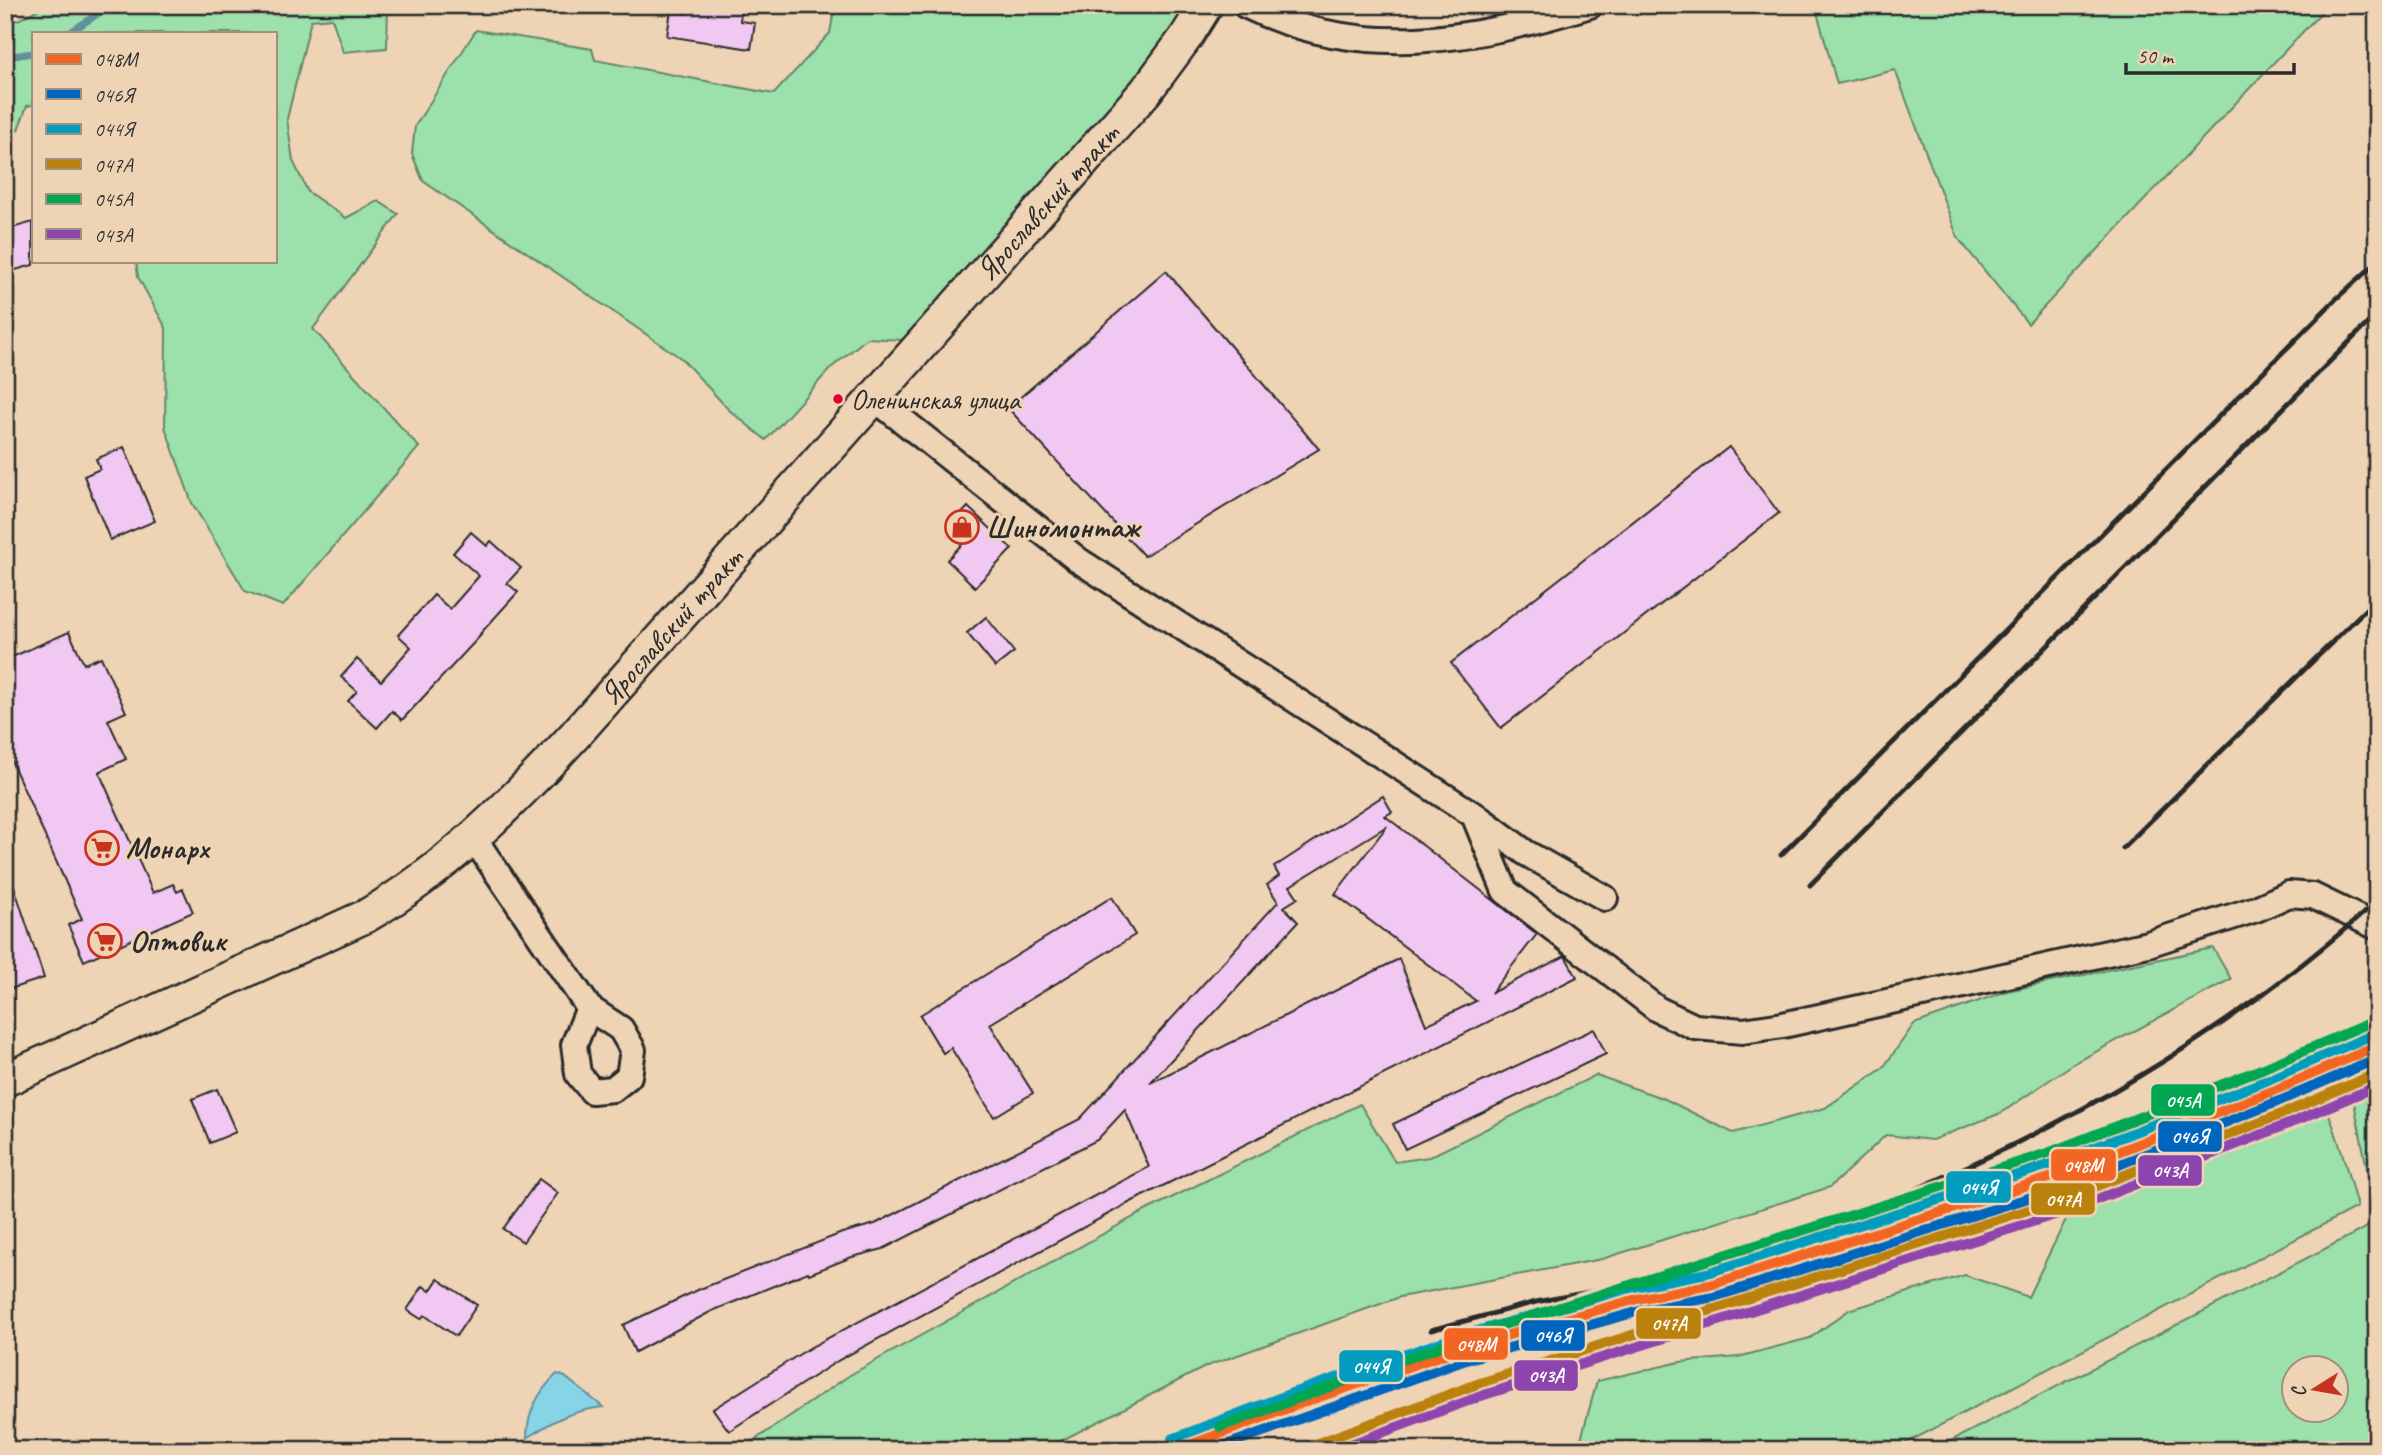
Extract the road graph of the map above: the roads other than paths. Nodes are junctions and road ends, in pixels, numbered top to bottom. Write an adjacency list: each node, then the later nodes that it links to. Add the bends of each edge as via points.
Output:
1 (1206, 5): 4 (street, Ярославский тракт, via 1146,91)
2 (1245, 5): 3 (street, via 1308,29 1358,39 1415,41 1488,33)
3 (1590, 5)
4 (873, 397): 5 (street, via 1078,560); 6 (street, Ярославский тракт, via 575,736)
5 (1474, 815): 7 (street, via 1526,853); 8 (street, via 1505,891 1657,1009 1695,1027 1743,1031 1783,1025 2134,947 2256,909 2289,894 2313,896)
6 (473, 837): 9 (street); 10 (street, Ярославский тракт, via 366,916)
7 (1605, 898)
8 (2377, 927)
9 (589, 1007)
10 (5, 1080)

